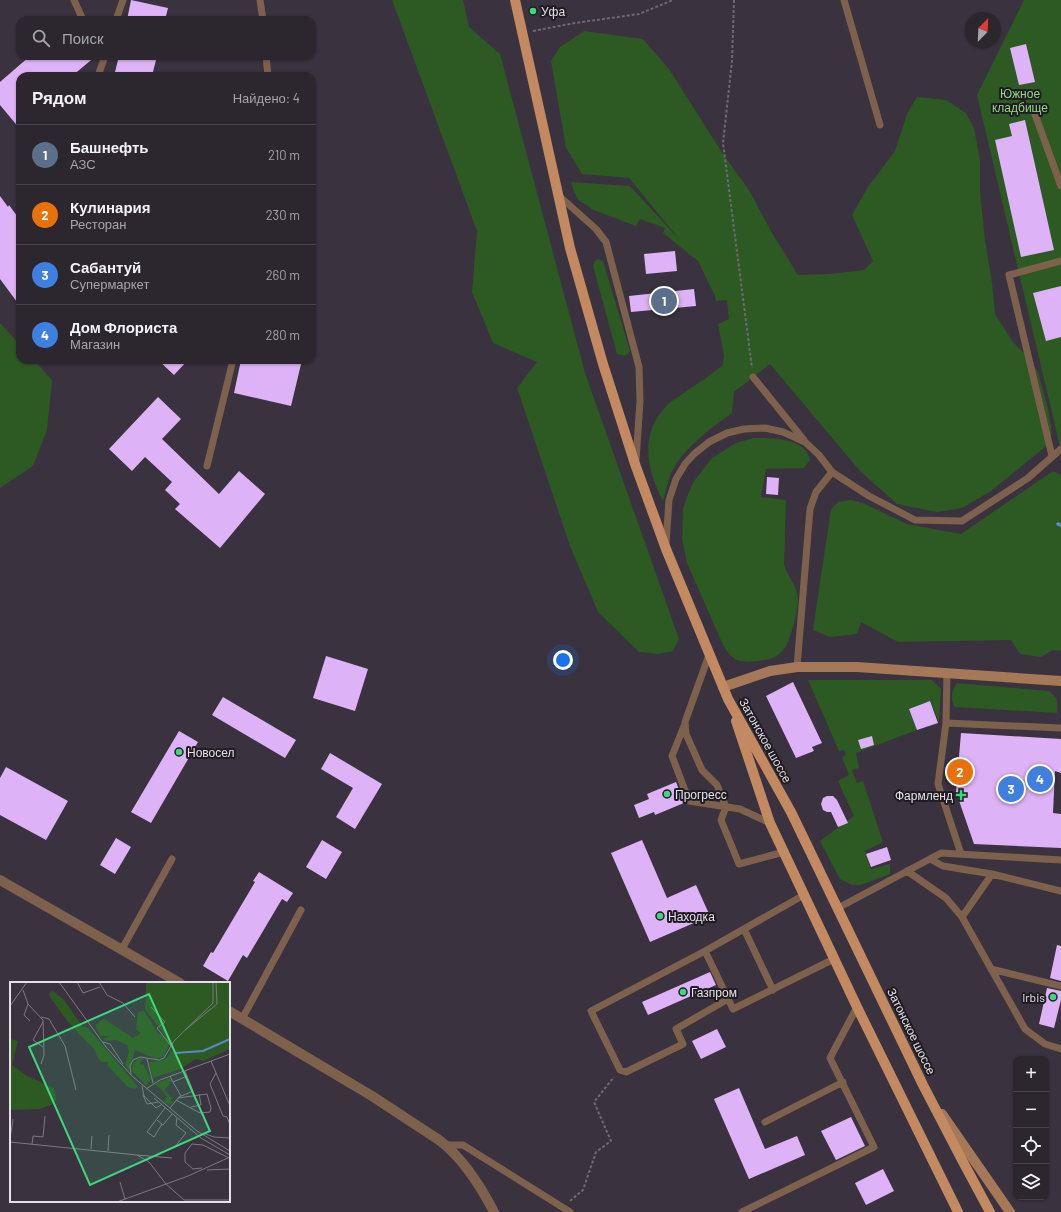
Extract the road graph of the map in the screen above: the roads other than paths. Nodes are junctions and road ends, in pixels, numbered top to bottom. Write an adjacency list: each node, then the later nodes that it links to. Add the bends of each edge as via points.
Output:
1 (74, 0): 6 (lane)
2 (123, 0): 7 (lane)
3 (260, 0): 8 (lane)
4 (515, 0): 16 (main road)
5 (844, 0): 14 (lane)
6 (81, 16)
7 (117, 16)
8 (262, 16)
9 (104, 60): 11 (lane)
10 (266, 60): 12 (lane)
11 (99, 72)
12 (268, 72)
13 (1032, 106): 15 (lane)
14 (880, 125)
15 (1061, 186)
16 (557, 194): 23 (main road, via 585,303); 23 (lane, via 596,229 606,242 638,367 640,401)
17 (1061, 261): 22 (lane, via 1009,276)
18 (232, 364): 24 (lane)
19 (754, 377): 20 (lane)
20 (805, 442): 25 (lane); 26 (lane, via 783,432 765,428 727,433 704,446 685,464 676,479 669,500)
21 (1061, 449): 22 (lane)
22 (1052, 456): 25 (lane, via 1028,478 962,521 915,520 869,496)
23 (636, 464): 26 (main road)
24 (207, 466)
25 (832, 472): 28 (lane, via 816,492 810,509)
26 (666, 549): 27 (main road)
27 (710, 655): 31 (main road); 33 (lane)
28 (797, 667): 29 (main road); 31 (main road, via 770,671)
29 (947, 672): 30 (main road); 34 (lane)
30 (1061, 681)
31 (723, 687): 32 (main road)
32 (728, 699): 37 (main road, Затонское шоссе); 48 (main road, Затонское шоссе, via 792,812)
33 (686, 722): 36 (lane, via 686,734 702,770 717,785); 36 (lane, via 672,756 689,801)
34 (946, 723): 35 (lane); 39 (lane, via 938,784)
35 (1061, 728)
36 (726, 807): 37 (lane, via 740,809); 38 (lane, via 721,820 738,864)
37 (770, 823): 38 (main road, Затонское шоссе)
38 (784, 852): 47 (main road, Затонское шоссе)
39 (961, 854): 41 (lane, via 942,853); 42 (lane)
40 (172, 859): 52 (lane)
41 (930, 859): 43 (lane); 44 (lane, via 943,866)
42 (1061, 860)
43 (907, 871): 48 (lane); 50 (lane, via 946,898)
44 (992, 874): 46 (lane); 50 (lane)
45 (0, 880): 52 (street)
46 (1061, 891)
47 (804, 895): 51 (lane); 54 (main road, Затонское шоссе)
48 (838, 908): 65 (main road, Затонское шоссе)
49 (301, 910): 62 (lane)
50 (962, 917): 55 (lane)
51 (744, 930): 53 (lane); 58 (lane)
52 (122, 949): 56 (street)
53 (705, 951): 59 (lane); 59 (lane, via 591,1011 620,1070 626,1072 683,1044 676,1030)
54 (834, 959): 58 (lane); 60 (main road, Затонское шоссе)
55 (991, 969): 57 (lane); 63 (lane, via 1025,1029 1045,1044)
56 (178, 982)
57 (1061, 986)
58 (774, 990): 59 (lane, via 733,1009)
59 (728, 999)
60 (857, 1007): 64 (lane, via 830,1058); 73 (main road, Затонское шоссе)
61 (230, 1013): 62 (street)
62 (242, 1019): 67 (street, via 372,1096)
63 (1061, 1049)
64 (842, 1082): 66 (lane); 72 (lane, via 874,1147)
65 (927, 1093): 74 (main road, Затонское шоссе); 75 (main road)
66 (765, 1122)
67 (446, 1145): 68 (lane, via 463,1146); 69 (street, via 480,1186)
68 (561, 1206): 70 (lane); 71 (lane)
69 (494, 1212)
70 (554, 1212)
71 (570, 1212)
72 (742, 1212)
73 (958, 1212)
74 (990, 1212)
75 (1010, 1212)

